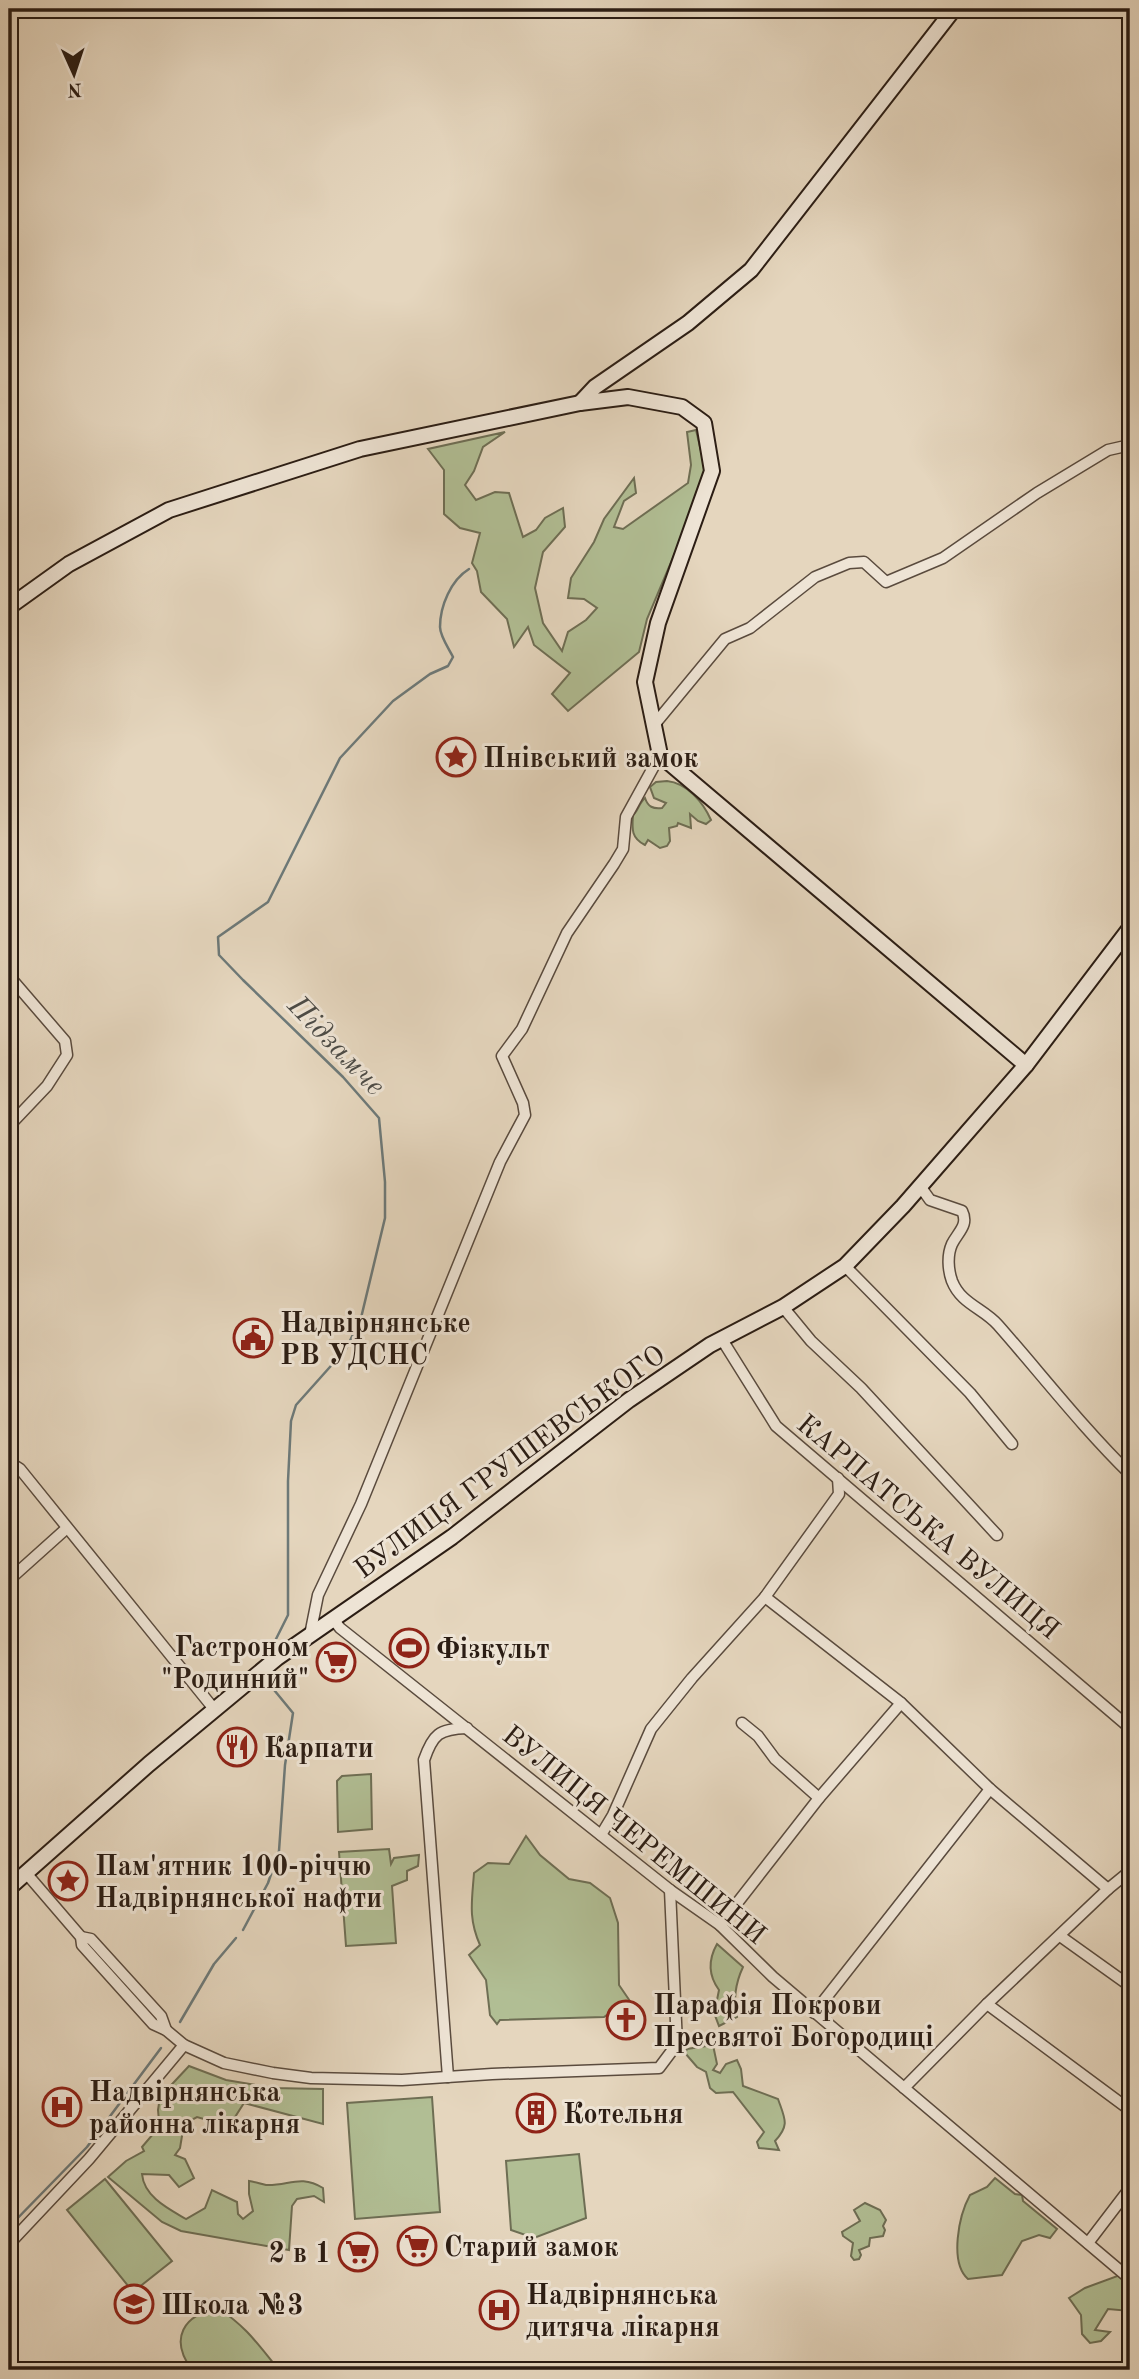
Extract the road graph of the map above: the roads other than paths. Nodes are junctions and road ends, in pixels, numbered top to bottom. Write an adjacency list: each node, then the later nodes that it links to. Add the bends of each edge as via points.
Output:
1 (954, 9): 2 (street, via 751,270 688,323 594,387)
2 (580, 403): 4 (street, via 360,449 169,510 69,564); 5 (street, via 628,397 682,407 704,422 712,471 658,623 645,682)
3 (1130, 446): 5 (street, via 1108,450 943,558 898,578 886,582 864,562 849,563 816,577 750,628 725,639)
4 (9, 607)
5 (654, 725): 6 (street)
6 (660, 755): 9 (street); 24 (street, via 626,817 623,849 567,933 522,1029 502,1056 525,1115 500,1163 361,1504 318,1595)
7 (1130, 928): 9 (street, ВУЛИЦЯ ГРУШЕВСЬКОГО)
8 (9, 976): 10 (street, via 65,1041 67,1055 47,1086)
9 (1026, 1065): 11 (street, ВУЛИЦЯ ГРУШЕВСЬКОГО)
10 (9, 1126)
11 (920, 1186): 12 (street, ВУЛИЦЯ ГРУШЕВСЬКОГО); 17 (street, via 930,1200 962,1211 965,1218 948,1257 957,1291 991,1318)
12 (845, 1266): 13 (street, ВУЛИЦЯ ГРУШЕВСЬКОГО); 15 (street, via 970,1393)
13 (783, 1307): 14 (street, ВУЛИЦЯ ГРУШЕВСЬКОГО); 20 (street)
14 (721, 1338): 18 (street, КАРПАТСЬКА ВУЛИЦЯ, via 776,1426); 23 (street, ВУЛИЦЯ ГРУШЕВСЬКОГО, via 628,1400 452,1537)
15 (1012, 1444)
16 (9, 1462): 19 (street, via 20,1469)
17 (1130, 1474)
18 (838, 1478): 22 (street, via 839,1494); 30 (street, КАРПАТСЬКА ВУЛИЦЯ)
19 (67, 1528): 21 (street); 27 (street)
20 (996, 1535)
21 (9, 1580)
22 (765, 1597): 25 (street); 34 (street, via 651,1729)
23 (333, 1619): 24 (street, ВУЛИЦЯ ГРУШЕВСЬКОГО); 26 (street, ВУЛИЦЯ ЧЕРЕМШИНИ)
24 (310, 1635): 27 (street, ВУЛИЦЯ ГРУШЕВСЬКОГО)
25 (901, 1703): 32 (street); 33 (street)
26 (439, 1706): 29 (street, ВУЛИЦЯ ЧЕРЕМШИНИ); 31 (street, via 442,1721)
27 (214, 1709): 36 (street, ВУЛИЦЯ ГРУШЕВСЬКОГО)
28 (742, 1723): 33 (street)
29 (467, 1728): 31 (street); 34 (street, ВУЛИЦЯ ЧЕРЕМШИНИ)
30 (1130, 1728)
31 (438, 1733): 46 (street, via 424,1760)
32 (990, 1789): 38 (street); 44 (street)
33 (820, 1798): 40 (street)
34 (601, 1835): 39 (street, ВУЛИЦЯ ЧЕРЕМШИНИ)
35 (1130, 1871): 38 (street)
36 (26, 1873): 37 (street, ВУЛИЦЯ ГРУШЕВСЬКОГО); 45 (street, via 153,2024)
37 (9, 1888)
38 (1108, 1889): 41 (street)
39 (670, 1890): 40 (street, ВУЛИЦЯ ЧЕРЕМШИНИ); 46 (street, via 677,2044 659,2068)
40 (720, 1925): 44 (street, ВУЛИЦЯ ЧЕРЕМШИНИ)
41 (1060, 1936): 42 (street); 43 (street)
42 (1130, 1986)
43 (987, 2004): 47 (street); 48 (street)
44 (814, 2012): 47 (street, ВУЛИЦЯ ЧЕРЕМШИНИ)
45 (184, 2045): 46 (street, via 224,2063 285,2075 361,2080); 51 (street, via 89,2160)
46 (448, 2077)
47 (904, 2088): 50 (street, ВУЛИЦЯ ЧЕРЕМШИНИ)
48 (1130, 2110)
49 (1130, 2188): 50 (street)
50 (1088, 2243): 52 (street, ВУЛИЦЯ ЧЕРЕМШИНИ)
51 (9, 2244)
52 (1130, 2279)
53 (1130, 2367): 54 (street)
54 (1125, 2370)

